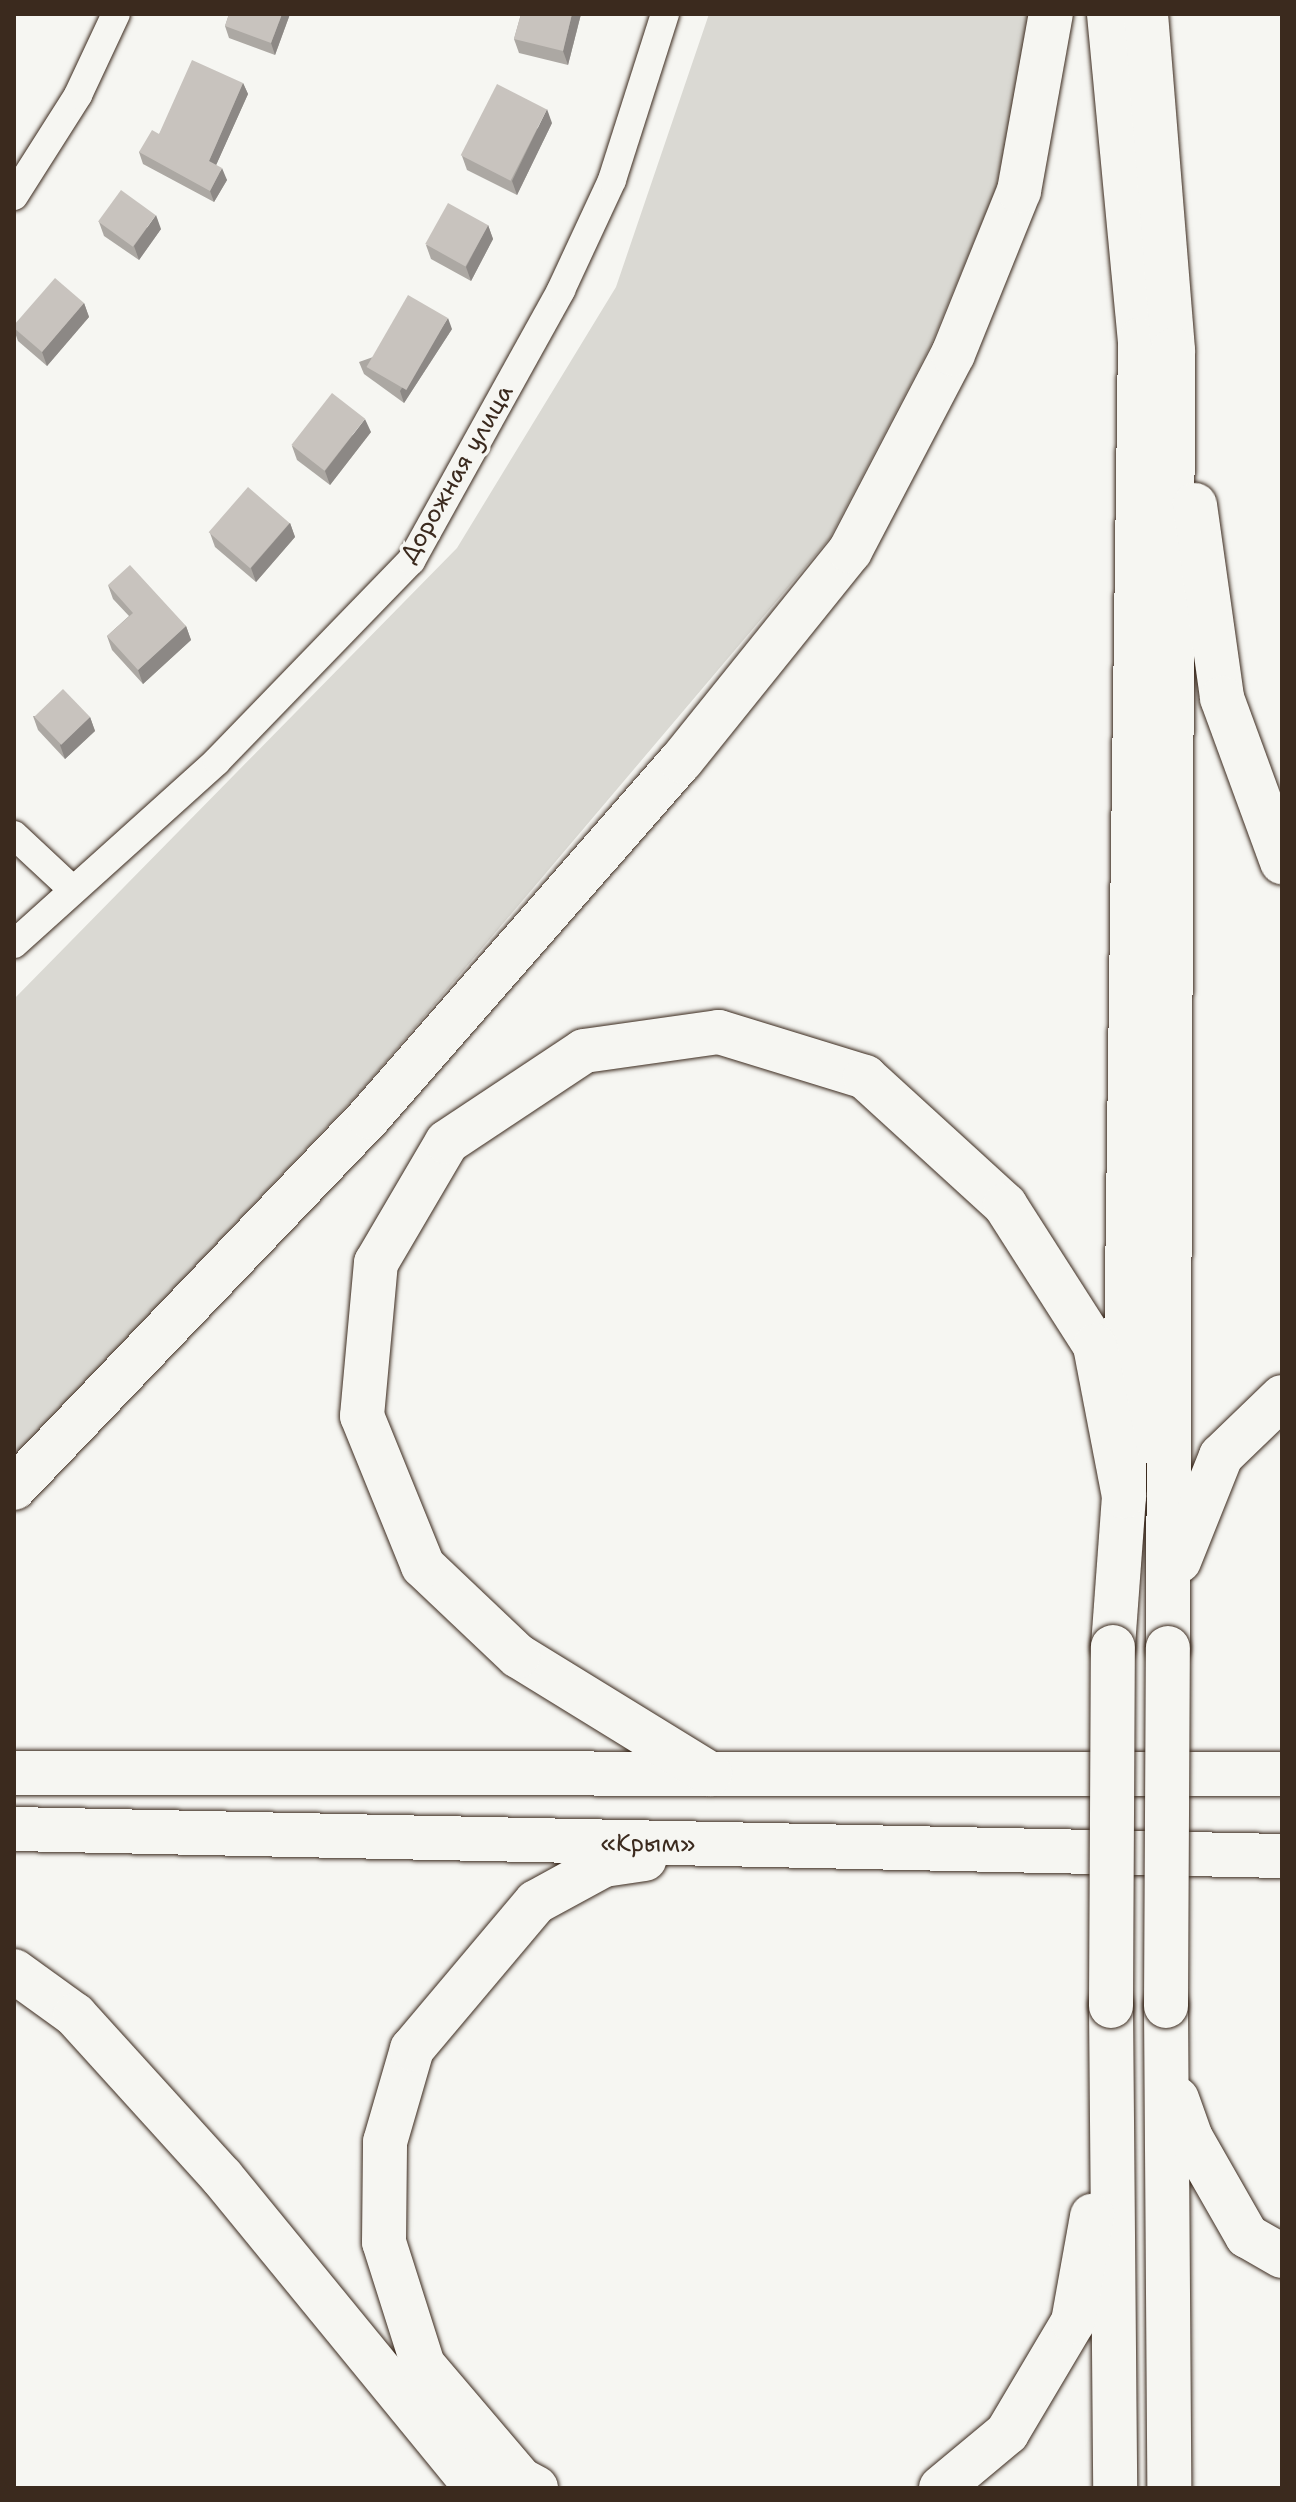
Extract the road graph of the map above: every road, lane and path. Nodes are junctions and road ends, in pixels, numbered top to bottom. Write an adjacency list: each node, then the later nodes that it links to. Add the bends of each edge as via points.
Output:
1 (116, 14): 6 (street, via 78,95)
2 (665, 14): 10 (street, Дорожная улица, via 617,166 561,290 411,561 217,761)
3 (1051, 14): 13 (main road, via 1019,191 953,354 850,551 681,761 369,1117)
4 (1109, 14): 14 (main road, via 1140,340)
5 (1146, 14): 7 (main road)
6 (14, 196)
7 (1173, 350): 9 (main road, via 1222,698); 15 (main road)
8 (14, 835): 10 (street)
9 (1282, 862)
10 (72, 889): 11 (street, Дорожная улица)
11 (14, 944)
12 (1282, 1397): 15 (main road, via 1221,1456)
13 (14, 1488)
14 (1124, 1496): 17 (main road, via 1095,1346 1005,1205 865,1077 719,1032 584,1051 447,1142 376,1263 362,1416 423,1566 518,1656); 24 (main road, bridge, via 1113,1647)
15 (1170, 1585): 23 (main road, bridge)
16 (14, 1773): 17 (main road)
17 (710, 1774): 18 (main road)
18 (1282, 1774)
19 (14, 1829): 20 (main road, «Крым»)
20 (721, 1846): 21 (main road, «Крым»); 27 (main road, via 604,1865 536,1902 412,2049 385,2142 384,2242 423,2365 521,2480)
21 (1282, 1856)
22 (14, 1971): 26 (main road, via 75,2015 222,2177)
23 (1169, 2076): 25 (main road, via 1191,2138 1247,2236); 30 (main road)
24 (1110, 2111): 28 (main road, via 1073,2322 1007,2433); 29 (main road)
25 (1282, 2256)
26 (477, 2488)
27 (536, 2488)
28 (941, 2488)
29 (1115, 2488)
30 (1169, 2488)

